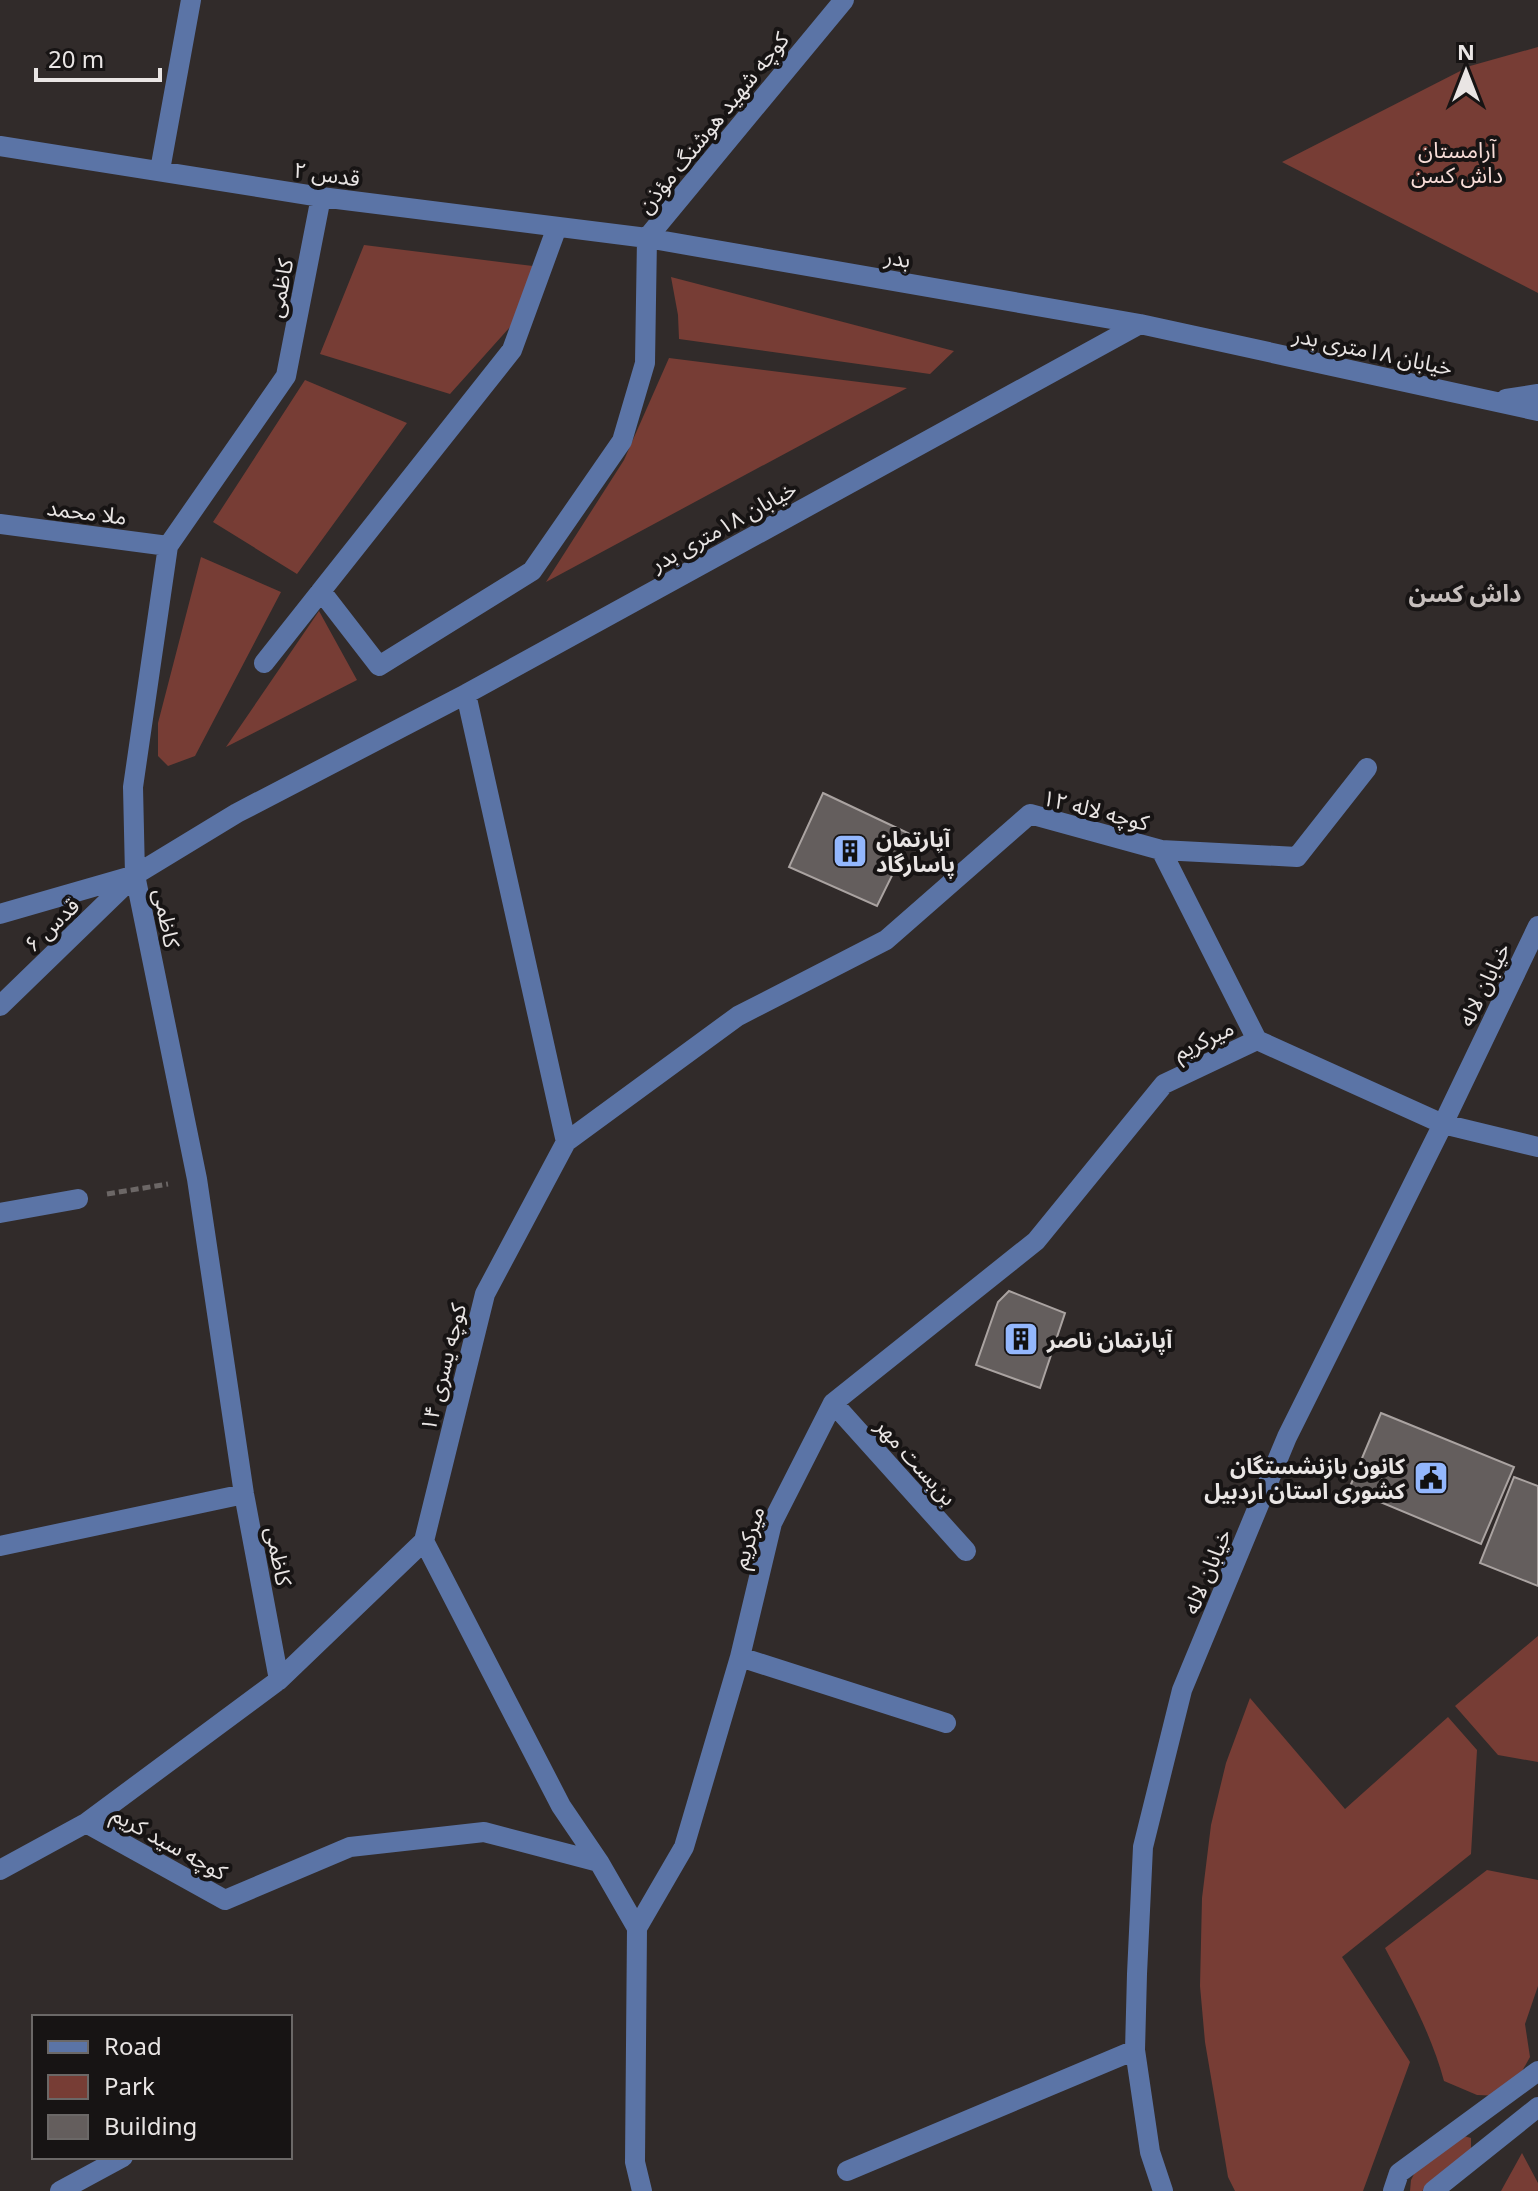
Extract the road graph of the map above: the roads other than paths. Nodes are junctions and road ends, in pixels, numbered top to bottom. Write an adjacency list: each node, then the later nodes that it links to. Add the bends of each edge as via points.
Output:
1 (191, 0): 4 (street)
2 (844, 0): 7 (street, کوچه شهید هوشنگ مؤذن)
3 (0, 146): 4 (street, قدس ۲)
4 (160, 170): 5 (street, قدس ۲)
5 (321, 197): 6 (street, قدس ۲); 13 (street, کاظمی, via 286,376)
6 (557, 227): 7 (street, قدس ۲); 14 (street, via 512,350)
7 (647, 238): 8 (street, بدر); 14 (street, via 645,363 622,441 532,571 379,666)
8 (1140, 324): 10 (street, خیابان ۱۸متری بدر); 16 (street, خیابان ۱۸متری بدر)
9 (1538, 394): 10 (street)
10 (1494, 401): 11 (street, خیابان ۱۸متری بدر)
11 (1538, 411)
12 (0, 524): 13 (street, ملا محمد)
13 (168, 546): 19 (street, کاظمی, via 133,787)
14 (321, 591): 15 (street)
15 (264, 663)
16 (466, 694): 19 (street, خیابان ۱۸متری بدر, via 237,813); 25 (street)
17 (1367, 768): 18 (street, via 1297,857)
18 (1161, 850): 23 (street, کوچه لاله ۱۲); 25 (street, کوچه لاله ۱۲, via 1030,814 886,940 738,1016)
19 (135, 875): 20 (street, خیابان ۱۸متری بدر); 22 (street, قدس ۶); 30 (street, کاظمی, via 197,1179)
20 (0, 914)
21 (1538, 926): 24 (street, خیابان لاله)
22 (0, 1006)
23 (1257, 1040): 24 (street); 29 (street, میرکریم, via 1164,1084 1036,1241)
24 (1443, 1124): 26 (street); 41 (street, خیابان لاله, via 1287,1437 1182,1690 1143,1847)
25 (566, 1142): 31 (street, کوچه یسری ۱۴, via 485,1294)
26 (1538, 1147)
27 (78, 1199): 28 (street)
28 (0, 1213)
29 (833, 1403): 33 (street, بن‌بست مهر); 34 (street, میرکریم, via 772,1523)
30 (244, 1494): 32 (street); 35 (street, کاظمی)
31 (424, 1541): 35 (street); 38 (street, via 561,1806)
32 (0, 1546)
33 (966, 1551)
34 (740, 1657): 36 (street); 40 (street, میرکریم, via 684,1847)
35 (279, 1680): 37 (street)
36 (946, 1723)
37 (86, 1823): 38 (street, کوچه سید کریم, via 225,1900 350,1847 484,1832); 39 (street)
38 (599, 1862): 40 (street)
39 (0, 1870)
40 (637, 1928): 49 (street, میرکریم, via 635,2162)
41 (1135, 2050): 47 (street); 50 (street, خیابان لاله, via 1150,2152)
42 (1538, 2071): 44 (street)
43 (1538, 2107): 45 (street)
44 (1473, 2120): 45 (street); 51 (street, via 1399,2173)
45 (1490, 2145): 52 (street)
46 (119, 2159): 48 (street)
47 (847, 2171)
48 (60, 2191)
49 (642, 2191)
50 (1163, 2191)
51 (1393, 2191)
52 (1433, 2191)

